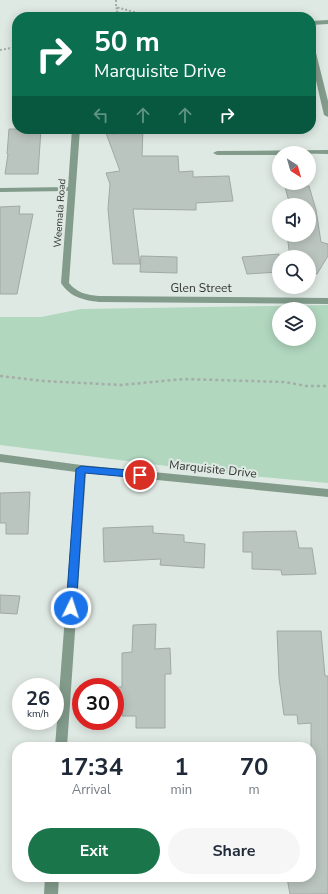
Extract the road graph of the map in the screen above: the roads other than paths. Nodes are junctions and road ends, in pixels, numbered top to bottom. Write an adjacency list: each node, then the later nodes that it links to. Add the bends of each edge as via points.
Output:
1 (328, 22): 2 (street)
2 (316, 23)
3 (316, 66): 4 (street)
4 (328, 115)
5 (76, 134): 8 (street, Weemala Road)
6 (328, 152): 7 (street)
7 (217, 153)
8 (71, 189): 9 (street); 10 (street, Weemala Road, via 65,283)
9 (0, 190)
10 (75, 294): 11 (street, Glen Street, via 99,299)
11 (328, 301)
12 (0, 458): 13 (street, Marquisite Drive)
13 (81, 469): 14 (street, Marquisite Drive); 15 (street)
14 (328, 493)
15 (61, 742)
16 (52, 882): 17 (street)
17 (51, 894)

